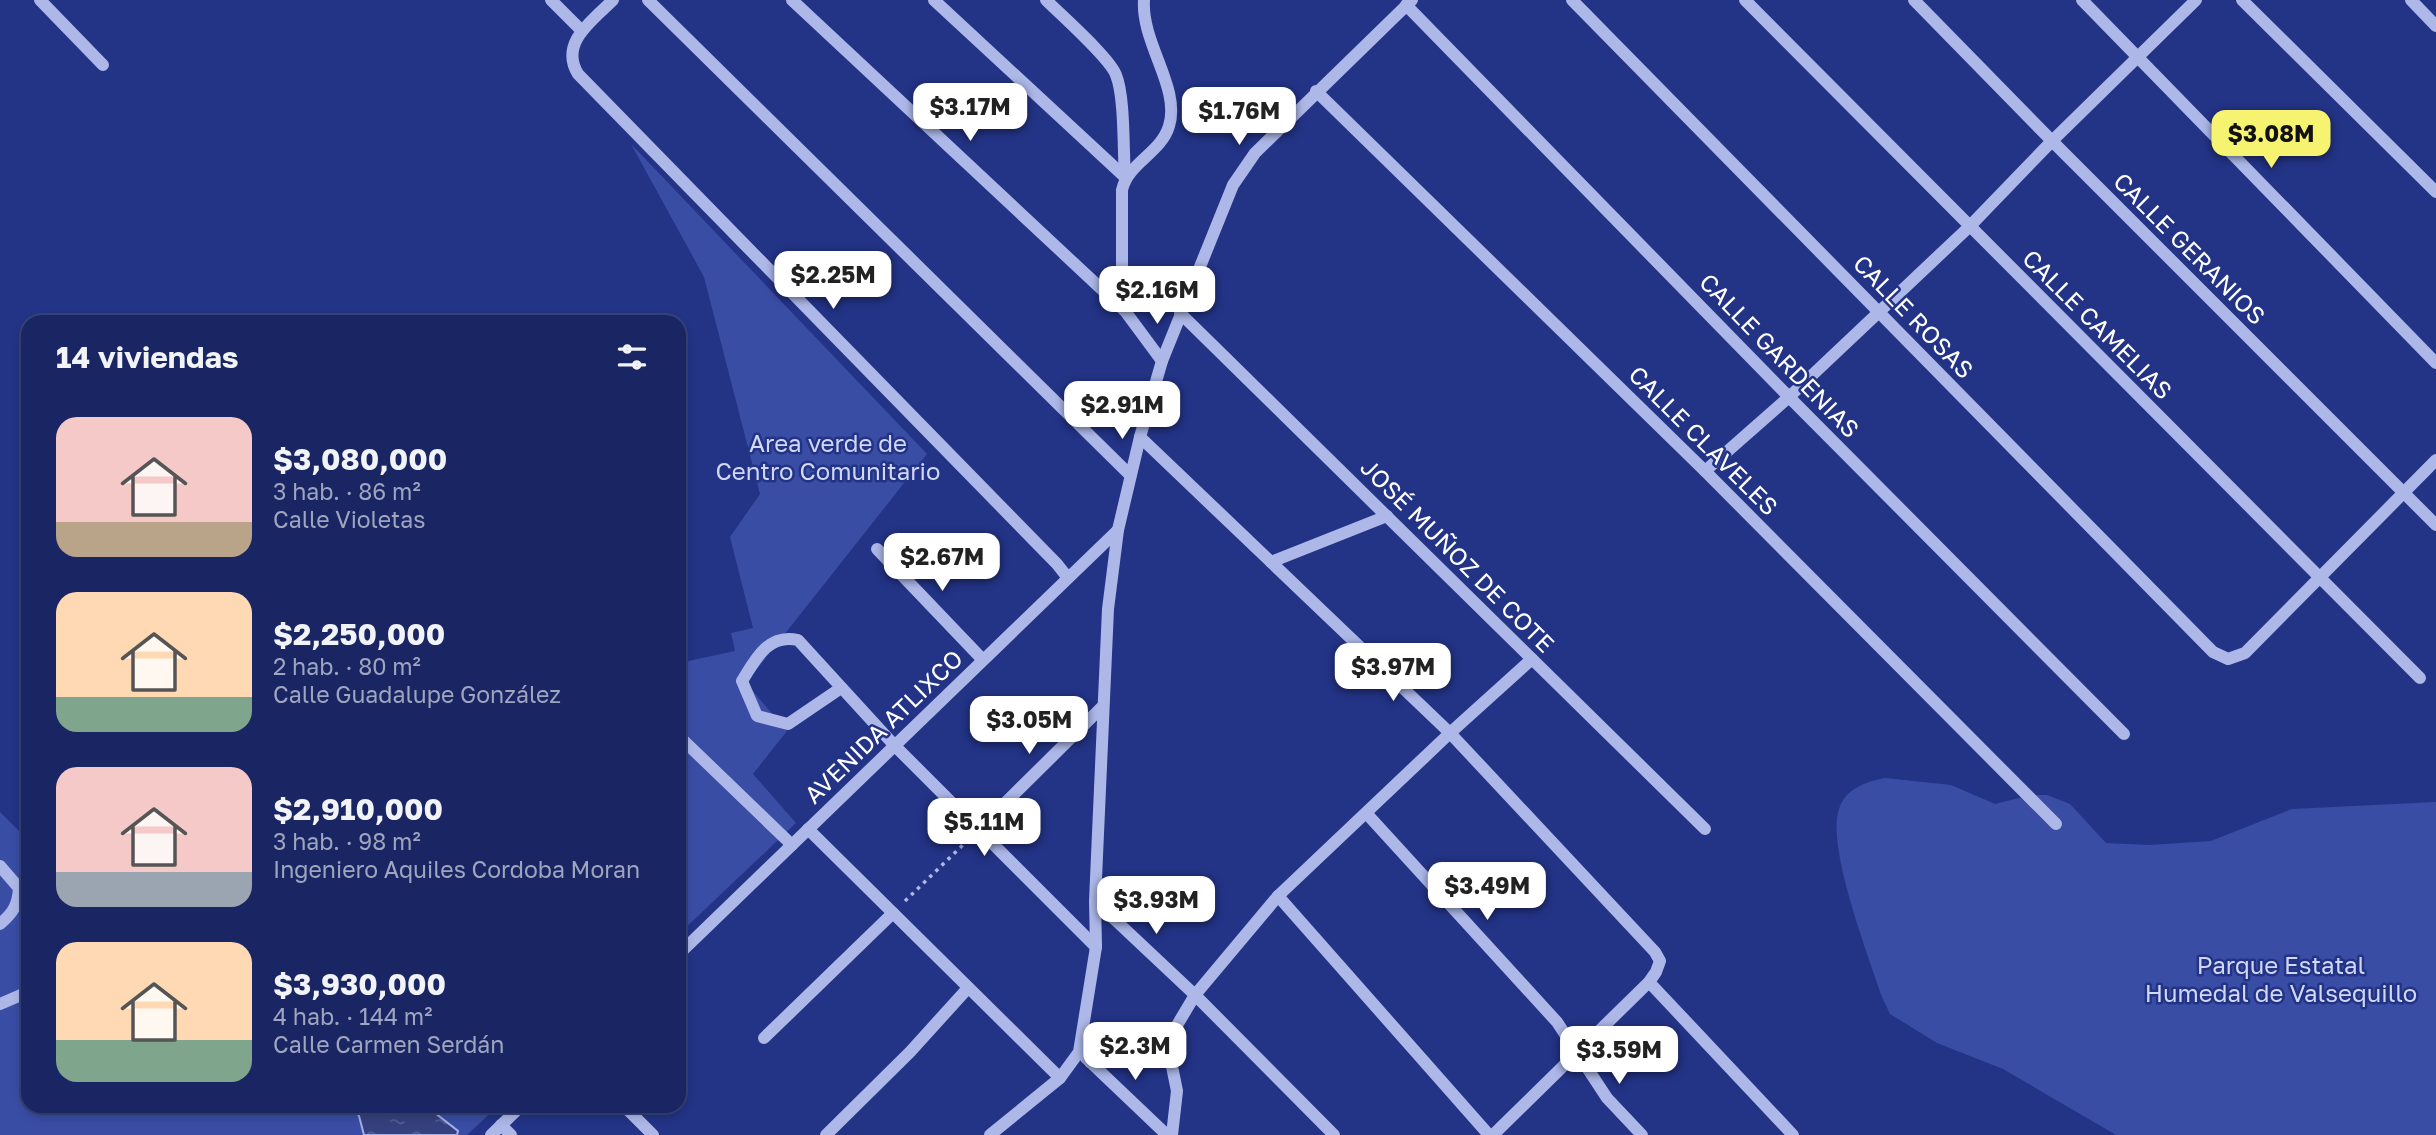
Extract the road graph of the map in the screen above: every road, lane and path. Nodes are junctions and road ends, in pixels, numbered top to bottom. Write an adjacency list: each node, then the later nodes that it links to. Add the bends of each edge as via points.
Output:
1 (40, 0): 20 (street)
2 (551, 0): 18 (street)
3 (613, 0): 18 (street)
4 (648, 0): 35 (street)
5 (792, 0): 26 (street)
6 (934, 0): 23 (street)
7 (1046, 0): 23 (street, via 1116,73)
8 (1144, 0): 23 (street, via 1149,41 1171,104 1169,126 1158,146)
9 (1572, 0): 27 (street, CALLE ROSAS)
10 (1745, 0): 25 (street, CALLE CAMELIAS)
11 (1914, 0): 22 (street, CALLE GERANIOS)
12 (2082, 0): 19 (street)
13 (2196, 0): 19 (street)
14 (2242, 0): 24 (street)
15 (2411, 0): 17 (street)
16 (1409, 3): 21 (street); 31 (street, CALLE GARDENIAS)
17 (2436, 26)
18 (582, 31): 43 (street, via 572,47 570,62 578,74)
19 (2138, 57): 22 (street); 30 (street)
20 (103, 65)
21 (1316, 91): 28 (street, via 1255,153 1233,185); 34 (street, CALLE CLAVELES)
22 (2052, 141): 25 (street); 36 (street, CALLE GERANIOS)
23 (1125, 177): 26 (street)
24 (2436, 192)
25 (1969, 227): 27 (street); 42 (street, CALLE CAMELIAS)
26 (1125, 311): 29 (street)
27 (1878, 311): 31 (street); 42 (street, CALLE ROSAS, via 2213,652 2228,659 2245,653)
28 (1180, 313): 29 (street); 37 (street, JOSÉ MUÑOZ DE COTE)
29 (1161, 361): 32 (street)
30 (2436, 363)
31 (1789, 397): 34 (street); 50 (street, CALLE GARDENIAS)
32 (1140, 437): 35 (street); 41 (street)
33 (2436, 460): 36 (street)
34 (1705, 471): 54 (street, CALLE CLAVELES)
35 (1130, 475): 39 (street)
36 (2403, 494): 38 (street, CALLE GERANIOS); 42 (street)
37 (1387, 516): 41 (street); 44 (street, JOSÉ MUÑOZ DE COTE)
38 (2436, 525)
39 (1118, 530): 43 (street, AVENIDA ATLIXCO); 48 (street)
40 (877, 549): 45 (street)
41 (1270, 562): 49 (street)
42 (2318, 577): 46 (street, CALLE CAMELIAS)
43 (1068, 578): 45 (street, AVENIDA ATLIXCO)
44 (1532, 659): 49 (street); 56 (street, JOSÉ MUÑOZ DE COTE)
45 (983, 660): 52 (street, AVENIDA ATLIXCO)
46 (2420, 678)
47 (841, 688): 47 (street, via 798,640 788,638 762,649 742,681 757,716 788,724); 52 (street)
48 (1103, 706): 57 (street); 61 (street)
49 (1450, 733): 53 (street); 66 (street, via 1655,952 1660,961)
50 (2124, 734)
51 (686, 743): 58 (street)
52 (895, 746): 55 (street, AVENIDA ATLIXCO); 57 (street)
53 (1367, 814): 60 (street); 74 (street, via 1557,1022)
54 (2056, 824)
55 (808, 829): 58 (street, AVENIDA ATLIXCO); 62 (street)
56 (1705, 829)
57 (978, 830): 62 (path); 65 (street)
58 (792, 845): 64 (street, AVENIDA ATLIXCO)
59 (0, 866): 63 (street, via 19,888 11,914)
60 (1278, 896): 69 (street); 87 (street)
61 (1095, 901): 65 (street); 69 (street)
62 (893, 913): 67 (street); 71 (street)
63 (0, 924)
64 (686, 947)
65 (1096, 947): 73 (street)
66 (1649, 982): 74 (street); 89 (street)
67 (968, 988): 76 (street); 83 (street)
68 (21, 995): 70 (street)
69 (1195, 995): 72 (street); 86 (street)
70 (0, 1004)
71 (764, 1038)
72 (1167, 1042): 75 (street); 85 (street, via 1177,1091)
73 (1080, 1052): 75 (street); 76 (street)
74 (1575, 1053): 87 (street); 88 (street, via 1607,1098)
75 (1090, 1062): 85 (street)
76 (1060, 1077): 84 (street)
77 (514, 1113): 79 (street)
78 (631, 1113): 82 (street)
79 (501, 1125): 80 (street); 81 (street)
80 (491, 1135)
81 (511, 1135)
82 (653, 1135)
83 (825, 1135)
84 (990, 1135)
85 (1170, 1135)
86 (1334, 1135)
87 (1491, 1135)
88 (1642, 1135)
89 (1793, 1135)

